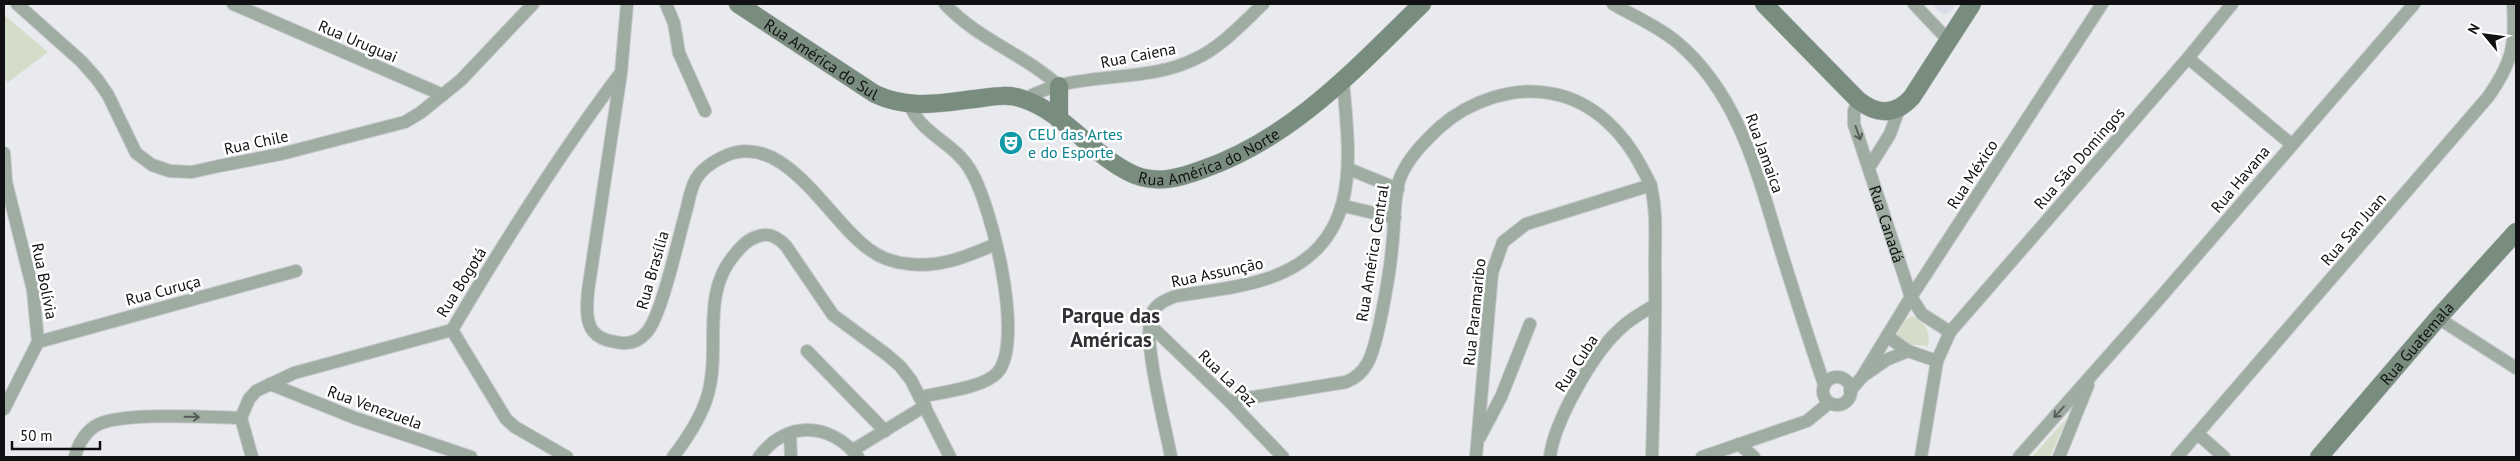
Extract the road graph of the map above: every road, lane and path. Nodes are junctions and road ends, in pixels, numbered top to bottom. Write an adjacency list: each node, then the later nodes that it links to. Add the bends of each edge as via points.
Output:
1 (17, 4): 23 (street, Rua Chile, via 97,79 136,153 152,165 170,171 192,172 388,127 420,113)
2 (233, 4): 23 (street, Rua Uruguai)
3 (533, 4): 23 (street, Rua Chile, via 462,80)
4 (627, 4): 20 (street, Rua Brasília)
5 (666, 4): 28 (street, via 674,23 679,53)
6 (738, 4): 26 (street, Rua América do Sul, via 875,94)
7 (945, 4): 22 (street, via 960,20 1029,61)
8 (1263, 4): 22 (street, Rua Caiena, via 1218,45 1195,60 1167,69)
9 (1422, 4): 21 (street, Rua América do Norte)
10 (1613, 4): 55 (street, Rua Jamaica, via 1678,44 1717,86 1735,116 1753,160)
11 (1764, 4): 25 (street)
12 (1914, 4): 18 (street)
13 (1972, 4): 18 (street)
14 (2102, 4): 43 (street, Rua México)
15 (2232, 4): 19 (street, Rua São Domingos)
16 (2414, 4): 30 (street, Rua Havana)
17 (2513, 4): 71 (street, Rua San Juan, via 2515,27 2506,73)
18 (1949, 41): 27 (street, via 1912,97)
19 (2188, 58): 30 (street); 49 (street, Rua São Domingos)
20 (621, 73): 41 (street, Rua Brasília, via 588,291 590,328 605,340 622,344 634,342 648,332 658,311 695,180 725,156 741,151 756,150 773,157 822,200 858,241 883,257 909,264 934,265); 48 (street, Rua Bogotá, via 534,195)
21 (1343, 81): 29 (street, Rua América do Norte, via 1262,144 1224,162 1172,179 1134,175); 33 (street, Rua Assunção)
22 (1059, 86): 24 (street, Rua Caiena, via 1046,88); 29 (street)
23 (443, 95)
24 (1025, 99): 26 (street, Rua América do Norte, via 1006,96); 29 (street, Rua América do Norte)
25 (1858, 100): 27 (street, via 1873,110); 32 (street, Rua Canadá, one-way to 32, via 1854,124)
26 (910, 105): 41 (street, via 922,124 969,167 979,185)
27 (1898, 110): 32 (street, via 1890,134)
28 (705, 111)
29 (1052, 115)
30 (2291, 144): 58 (street, Rua Havana)
31 (4, 153): 34 (street, Rua Bolívia)
32 (1870, 166): 43 (street, Rua Canadá)
33 (1349, 169): 36 (street); 37 (street, Rua Assunção)
34 (5, 183): 38 (street, Rua Bolívia)
35 (1651, 185): 36 (street, Rua América Central, via 1636,157 1602,116 1565,96 1527,91 1504,94 1451,117 1407,164); 44 (street, Rua América Central); 72 (street, Rua Paramaribo, via 1526,224 1503,242 1492,272)
36 (1398, 189): 39 (street, Rua América Central)
37 (1344, 206): 39 (street); 46 (street, Rua Assunção, via 1325,240 1296,266 1269,278 1176,296 1162,302 1152,313)
38 (8, 210): 51 (street, Rua Bolívia, via 33,290)
39 (1395, 218): 64 (street, Rua América Central, via 1374,343 1369,362 1361,373 1346,382)
40 (2516, 232): 45 (street, Rua Guatemala)
41 (996, 244): 65 (street, via 1008,306 1009,334 1001,367 982,382)
42 (296, 271): 51 (street, Rua Curuça)
43 (1911, 297): 49 (street, Rua Canadá, via 1922,314); 50 (street, Rua México)
44 (1655, 305): 86 (street, Rua Cuba, via 1619,329 1606,344 1577,389 1558,427); 87 (street, Rua América Central)
45 (2438, 318): 57 (street); 95 (street, Rua Guatemala)
46 (1149, 324): 64 (street, Rua La Paz); 83 (street, via 1149,340)
47 (1530, 324): 72 (street, via 1501,397)
48 (452, 330): 61 (street, Rua Bogotá, via 294,373); 78 (street, via 506,419)
49 (1950, 332): 54 (street, Rua São Domingos)
50 (1887, 336): 53 (street); 56 (street, Rua México)
51 (38, 342): 67 (street, Rua Bolívia)
52 (807, 351): 69 (street)
53 (1908, 351): 54 (street); 59 (street, via 1886,360)
54 (1937, 361): 90 (street, Rua São Domingos)
55 (1817, 362): 60 (street); 62 (street, Rua Jamaica)
56 (1870, 363): 59 (street, Rua México); 60 (street, Rua México)
57 (2516, 368)
58 (2091, 376): 91 (street, Rua Havana, one-way to 91); 92 (street, Rua Havana)
59 (1862, 377): 63 (street, Rua México)
60 (1840, 378): 62 (street, via 1832,378); 63 (street)
61 (270, 384): 68 (street, Rua Bogotá, via 249,399); 77 (street, Rua Venezuela, via 355,418)
62 (1824, 384): 66 (street, via 1823,394)
63 (1850, 391): 66 (street, via 1850,396 1843,403)
64 (1229, 401): 84 (street, Rua La Paz)
65 (923, 402): 69 (street); 79 (street, via 900,366 833,316 781,241 761,235 737,251 717,285 708,394 693,427); 82 (street)
66 (1829, 403): 73 (street, via 1807,421)
67 (4, 409)
68 (241, 418): 75 (street, one-way to 68, via 89,431 113,420); 76 (street)
69 (885, 431): 74 (street)
70 (790, 434): 74 (street, via 810,428 839,440); 80 (street, via 767,446); 81 (street)
71 (2198, 434): 93 (street, Rua San Juan); 94 (street)
72 (1479, 439): 85 (street, Rua Paramaribo)
73 (1739, 444): 88 (street); 89 (street)
74 (855, 454)
75 (75, 457)
76 (252, 457)
77 (471, 457)
78 (567, 457)
79 (672, 457)
80 (759, 457)
81 (791, 457)
82 (950, 457)
83 (1171, 457)
84 (1283, 457)
85 (1476, 457)
86 (1550, 457)
87 (1652, 457)
88 (1702, 457)
89 (1754, 457)
90 (1921, 457)
91 (2019, 457)
92 (2060, 457)
93 (2177, 457)
94 (2224, 457)
95 (2319, 457)

